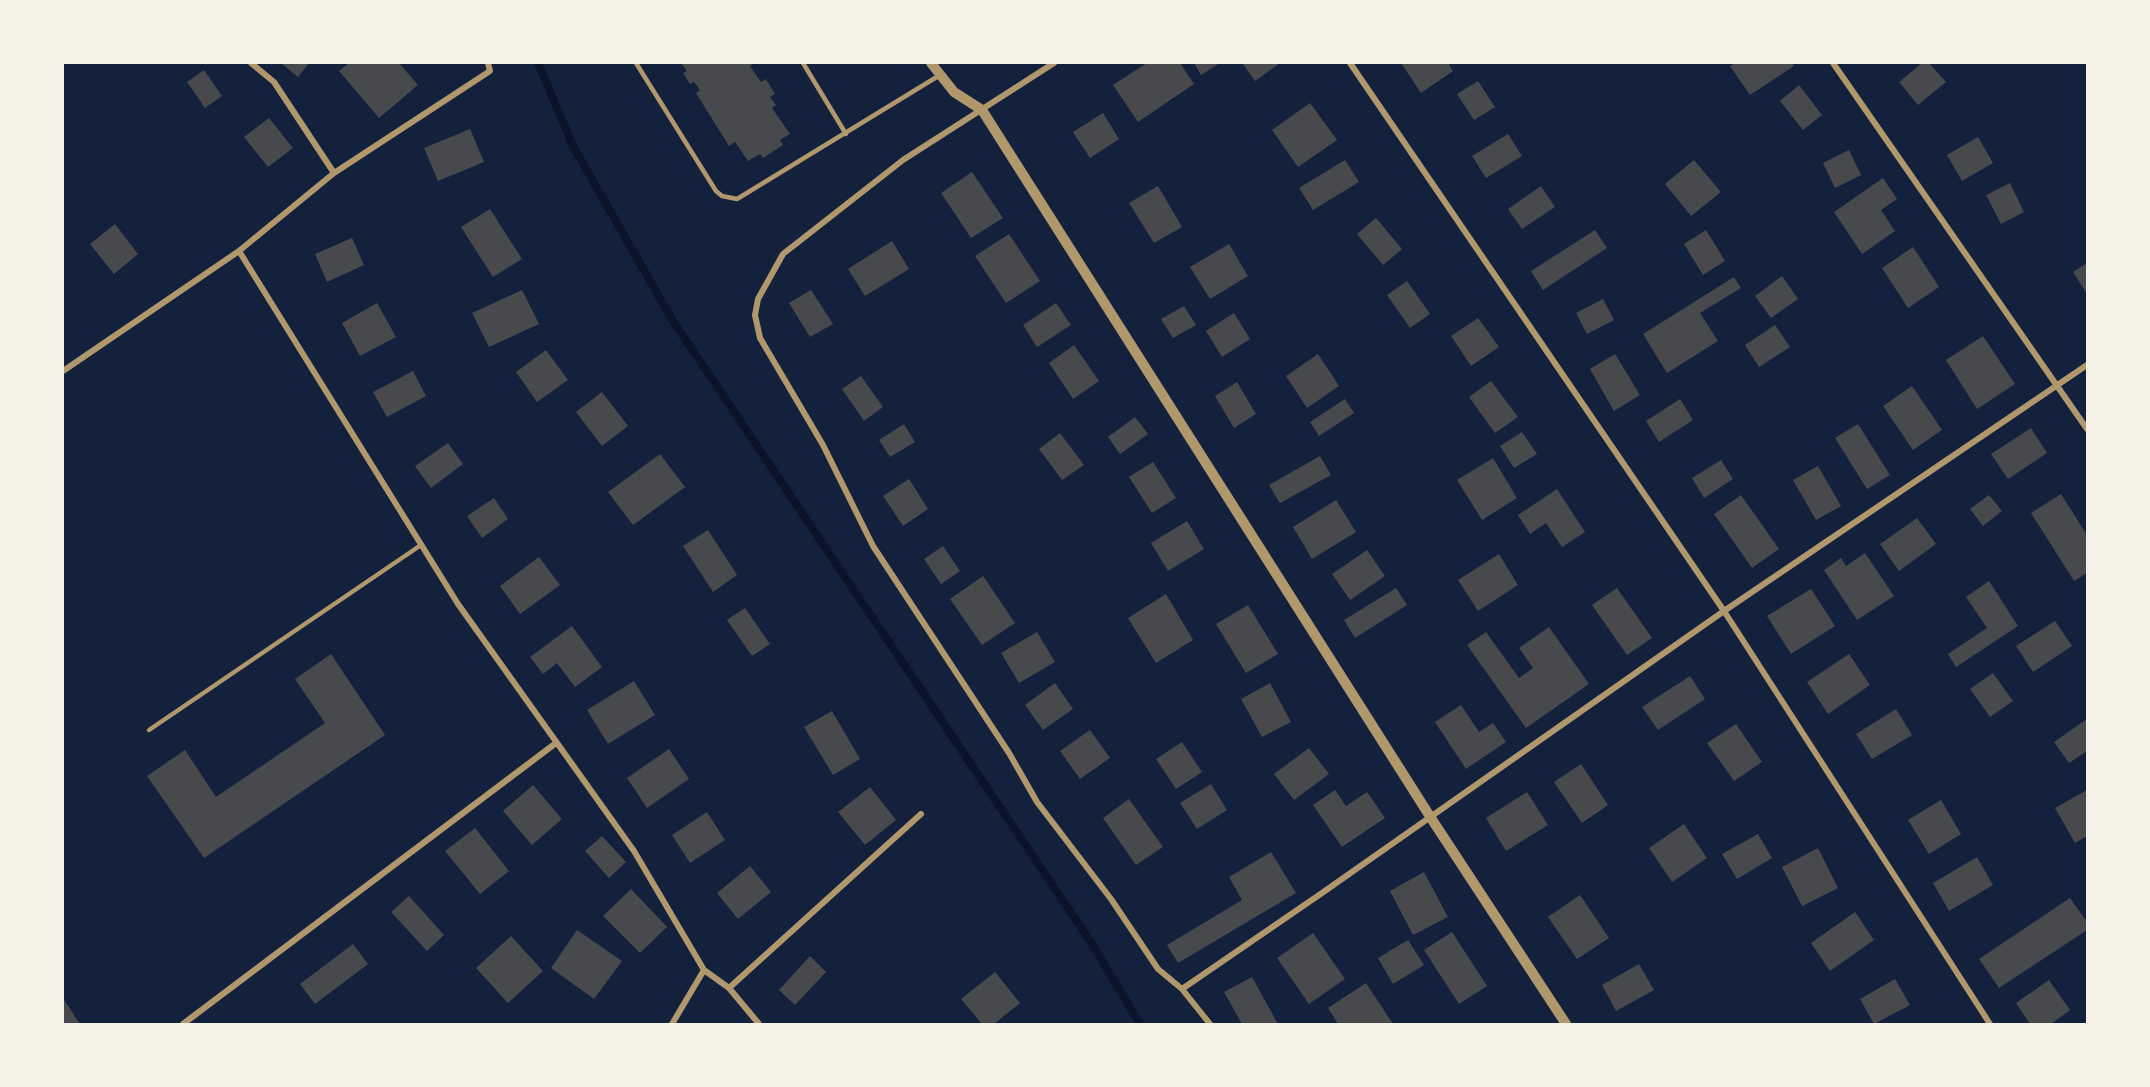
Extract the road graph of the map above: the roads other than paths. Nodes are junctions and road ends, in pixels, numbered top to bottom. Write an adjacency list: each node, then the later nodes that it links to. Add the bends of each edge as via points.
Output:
1 (251, 63): 12 (street, via 274,82)
2 (488, 63): 12 (street, via 490,71)
3 (636, 63): 11 (lane, via 716,191 730,199 747,195)
4 (803, 63): 11 (lane)
5 (931, 63): 9 (street)
6 (1054, 63): 10 (street)
7 (1350, 63): 19 (street)
8 (1833, 63): 16 (street)
9 (940, 75): 10 (street, via 954,92); 11 (lane)
10 (982, 110): 23 (street); 26 (street, via 903,160 783,254 758,299 755,315 760,338 823,445 873,546 1037,802 1111,899 1158,969)
11 (846, 134)
12 (334, 173): 13 (street)
13 (239, 250): 15 (street); 18 (street)
14 (2087, 365): 16 (street)
15 (63, 371)
16 (2060, 386): 17 (street); 19 (street)
17 (2087, 429)
18 (421, 545): 20 (lane); 21 (street)
19 (1724, 611): 23 (street); 32 (street)
20 (149, 730)
21 (556, 743): 24 (street, via 634,851); 27 (street)
22 (921, 814): 25 (street)
23 (1431, 818): 26 (street); 31 (street)
24 (704, 970): 25 (street); 28 (street)
25 (729, 988): 29 (street)
26 (1182, 989): 30 (street)
27 (183, 1024)
28 (672, 1024)
29 (759, 1024)
30 (1210, 1024)
31 (1566, 1024)
32 (1990, 1024)

